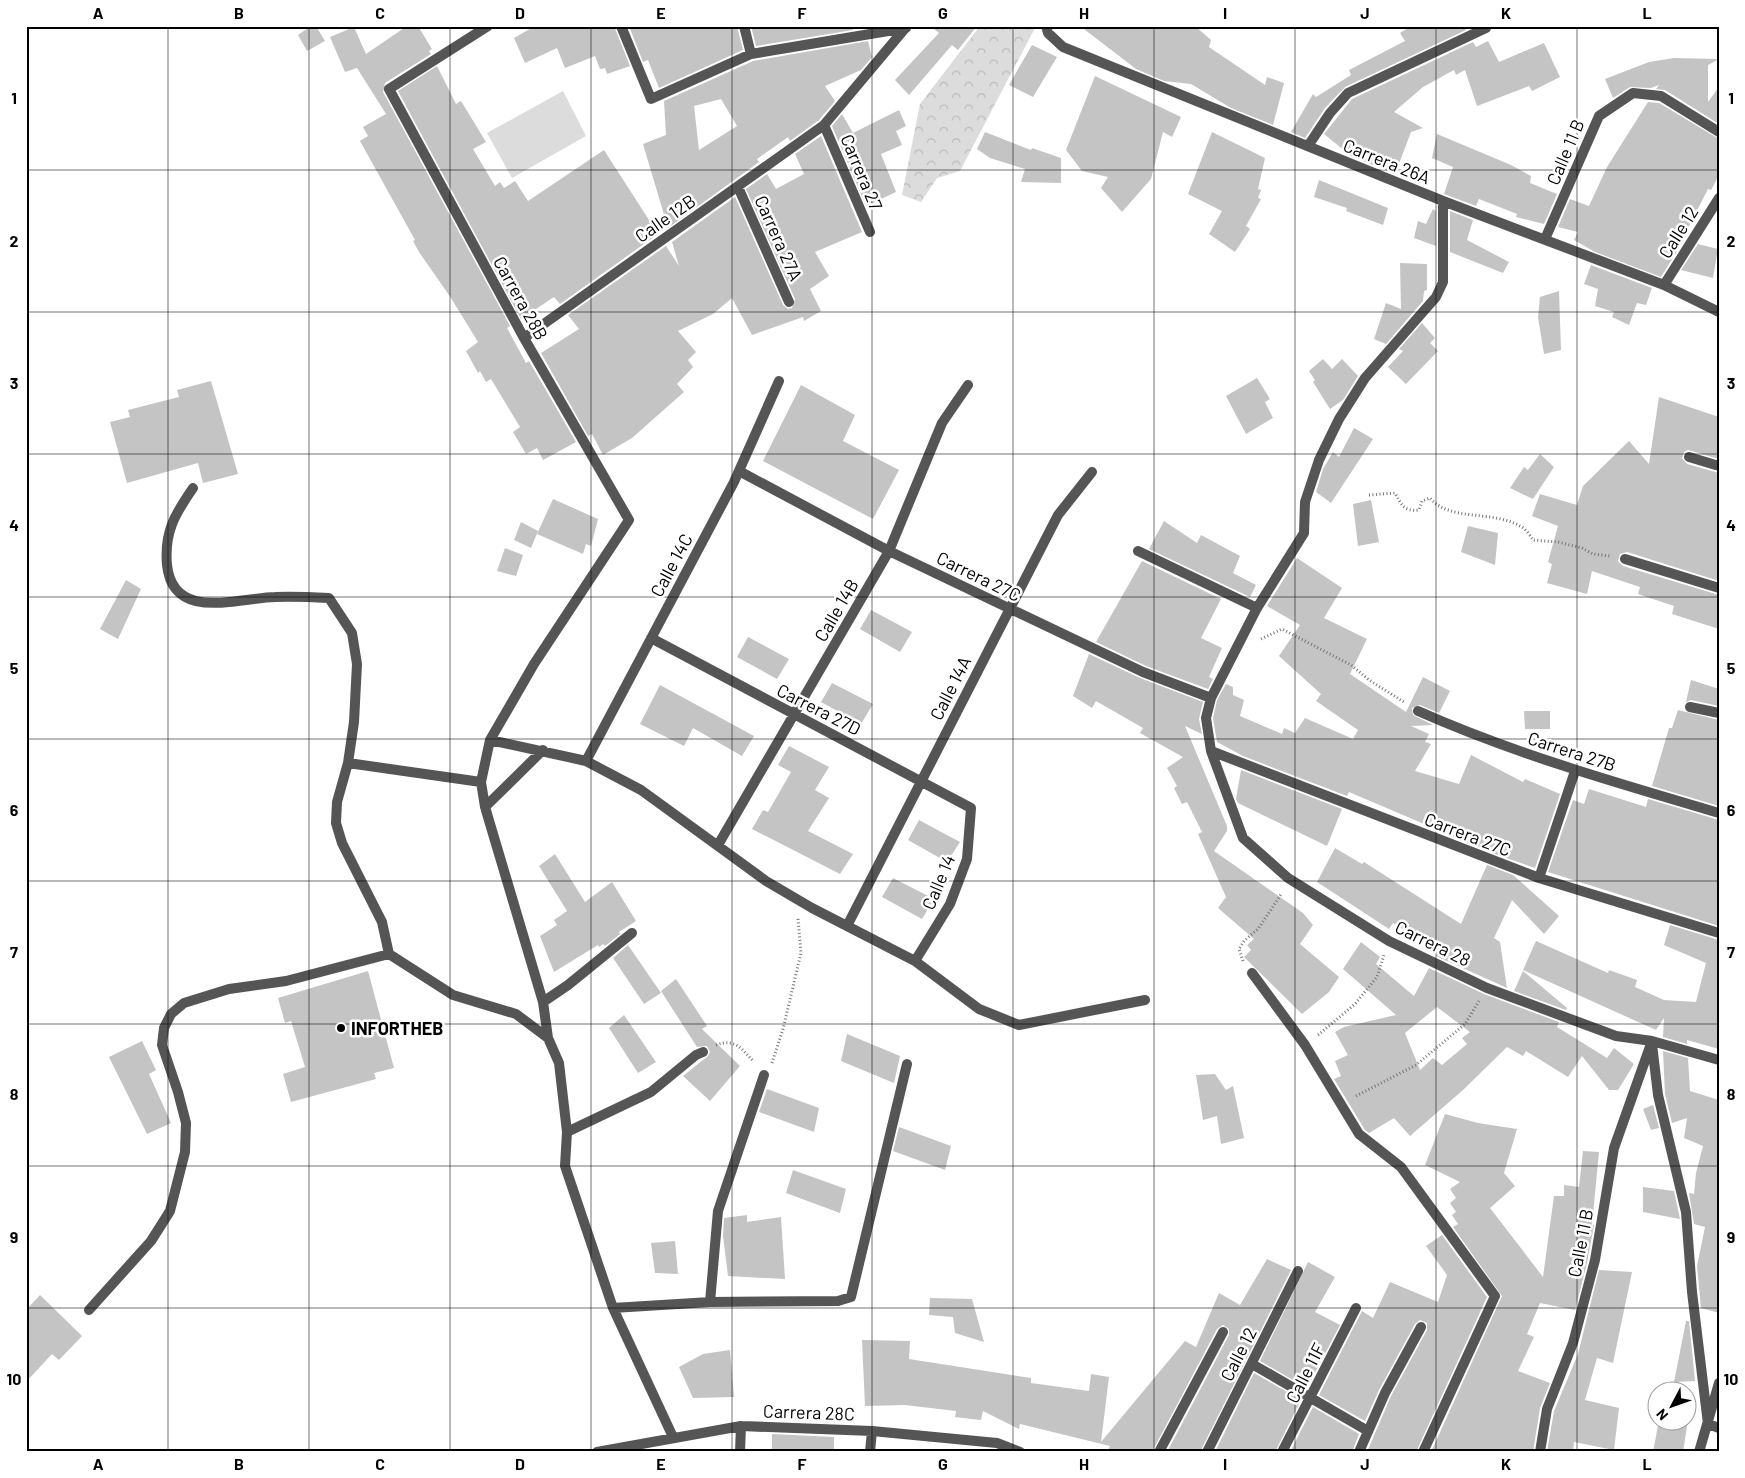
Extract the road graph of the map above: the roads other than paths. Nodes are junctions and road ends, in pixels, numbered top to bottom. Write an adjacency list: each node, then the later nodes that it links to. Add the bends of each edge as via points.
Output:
1 (488, 26): 20 (street, Carrera 28B, via 389,90)
2 (621, 26): 8 (street, via 652,99)
3 (744, 26): 8 (street)
4 (907, 27): 7 (street); 9 (street, Calle 12B)
5 (1486, 28): 11 (street, via 1348,94 1330,113)
6 (1047, 30): 11 (street, Carrera 26A, via 1063,47)
7 (861, 31): 8 (street)
8 (751, 54)
9 (824, 125): 12 (street, Calle 12B); 15 (street, Carrera 27)
10 (1719, 132): 16 (street, Calle 11 B, via 1661,96 1633,93 1599,116)
11 (1308, 146): 14 (street, Carrera 26A)
12 (738, 187): 18 (street, Carrera 27A); 20 (street, Calle 12B)
13 (1719, 198): 17 (street, Calle 12)
14 (1443, 201): 16 (street, Carrera 26A); 33 (street, Carrera 28, via 1443,282 1436,297 1365,378 1339,419 1319,460 1305,502 1304,533)
15 (870, 232)
16 (1545, 239): 17 (street, Carrera 26A)
17 (1664, 285): 19 (street, Carrera 26A)
18 (789, 302)
19 (1719, 312)
20 (524, 338): 40 (street, Carrera 28B, via 629,520 534,664)
21 (779, 381): 25 (street, Calle 14C)
22 (968, 386): 28 (street, Calle 14B, via 942,423)
23 (1689, 457): 24 (street)
24 (1719, 466)
25 (739, 471): 28 (street, Carrera 27C); 34 (street, Calle 14C)
26 (1092, 472): 32 (street, Calle 14A, via 1058,515)
27 (193, 488): 44 (street, via 176,512 165,545 168,572 175,590 187,599 220,604 274,597 328,598 352,633 357,664)
28 (890, 551): 32 (street, Carrera 27C); 39 (street, Calle 14B)
29 (1138, 552): 33 (street)
30 (1625, 559): 31 (street)
31 (1719, 588)
32 (1010, 608): 35 (street, Carrera 27C, via 1143,672); 46 (street, Calle 14A)
33 (1257, 608): 35 (street, Carrera 28)
34 (651, 638): 39 (street, Carrera 27D); 43 (street, Calle 14C)
35 (1211, 698): 42 (street, Carrera 28, via 1206,718)
36 (1690, 707): 38 (street)
37 (1418, 711): 45 (street, Carrera 27B)
38 (1719, 713)
39 (794, 715): 46 (street, Carrera 27D); 51 (street, Calle 14B)
40 (490, 740): 41 (street); 47 (street)
41 (543, 750): 43 (street); 48 (street)
42 (1211, 751): 52 (street, Carrera 27C); 62 (street, Carrera 28, via 1243,838 1288,878 1389,941 1473,981 1616,1036)
43 (586, 762): 51 (street, via 641,790)
44 (348, 763): 47 (street); 56 (street, via 337,802 336,823 342,843 382,922)
45 (1575, 771): 50 (street, Carrera 27B); 52 (street)
46 (922, 780): 49 (street, Carrera 27D); 53 (street, Calle 14A)
47 (481, 782): 48 (street)
48 (485, 807): 60 (street)
49 (971, 808): 57 (street, Calle 14, via 967,859 950,904)
50 (1719, 813)
51 (718, 845): 53 (street, via 766,881)
52 (1539, 878): 55 (street, Carrera 27C)
53 (848, 926): 57 (street)
54 (632, 933): 60 (street)
55 (1719, 933)
56 (389, 954): 61 (street, via 453,995 516,1014); 72 (street, via 286,981 230,989 184,1003 171,1014 164,1028 162,1045 186,1123 185,1152 170,1211 151,1242)
57 (915, 961): 59 (street, via 979,1009 1019,1025)
58 (1252, 974): 92 (street, via 1305,1044 1359,1134 1400,1167 1495,1296)
59 (1145, 1000)
60 (543, 1002): 61 (street)
61 (548, 1038): 67 (street, via 559,1063)
62 (1652, 1041): 64 (street, Carrera 28); 78 (street, via 1658,1095 1686,1212); 93 (street, Calle 11 B, via 1614,1148 1595,1260 1573,1343 1547,1409)
63 (703, 1052): 67 (street, via 651,1092)
64 (1719, 1060)
65 (907, 1064): 69 (street, via 851,1297 838,1301)
66 (764, 1075): 69 (street, via 718,1211)
67 (567, 1132): 70 (street, via 565,1166)
68 (1298, 1271): 75 (street, Calle 12)
69 (710, 1302): 70 (street)
70 (614, 1308): 83 (street)
71 (1356, 1308): 77 (street, Calle 11F)
72 (89, 1310)
73 (1421, 1327): 82 (street)
74 (1223, 1332): 88 (street)
75 (1252, 1364): 77 (street); 89 (street, Calle 12)
76 (1719, 1383): 78 (street)
77 (1311, 1397): 82 (street); 90 (street, Calle 11F)
78 (1708, 1424): 80 (street); 94 (street)
79 (741, 1426): 81 (street, Carrera 28C); 83 (street, Carrera 28C); 85 (street)
80 (1719, 1428)
81 (872, 1431): 86 (street); 87 (street, Carrera 28C, via 997,1444)
82 (1368, 1431): 91 (street)
83 (673, 1437): 84 (street, Carrera 28C)
84 (597, 1452)
85 (740, 1452)
86 (870, 1452)
87 (1020, 1452)
88 (1159, 1452)
89 (1207, 1452)
90 (1282, 1452)
91 (1359, 1452)
92 (1423, 1452)
93 (1540, 1452)
94 (1699, 1452)

